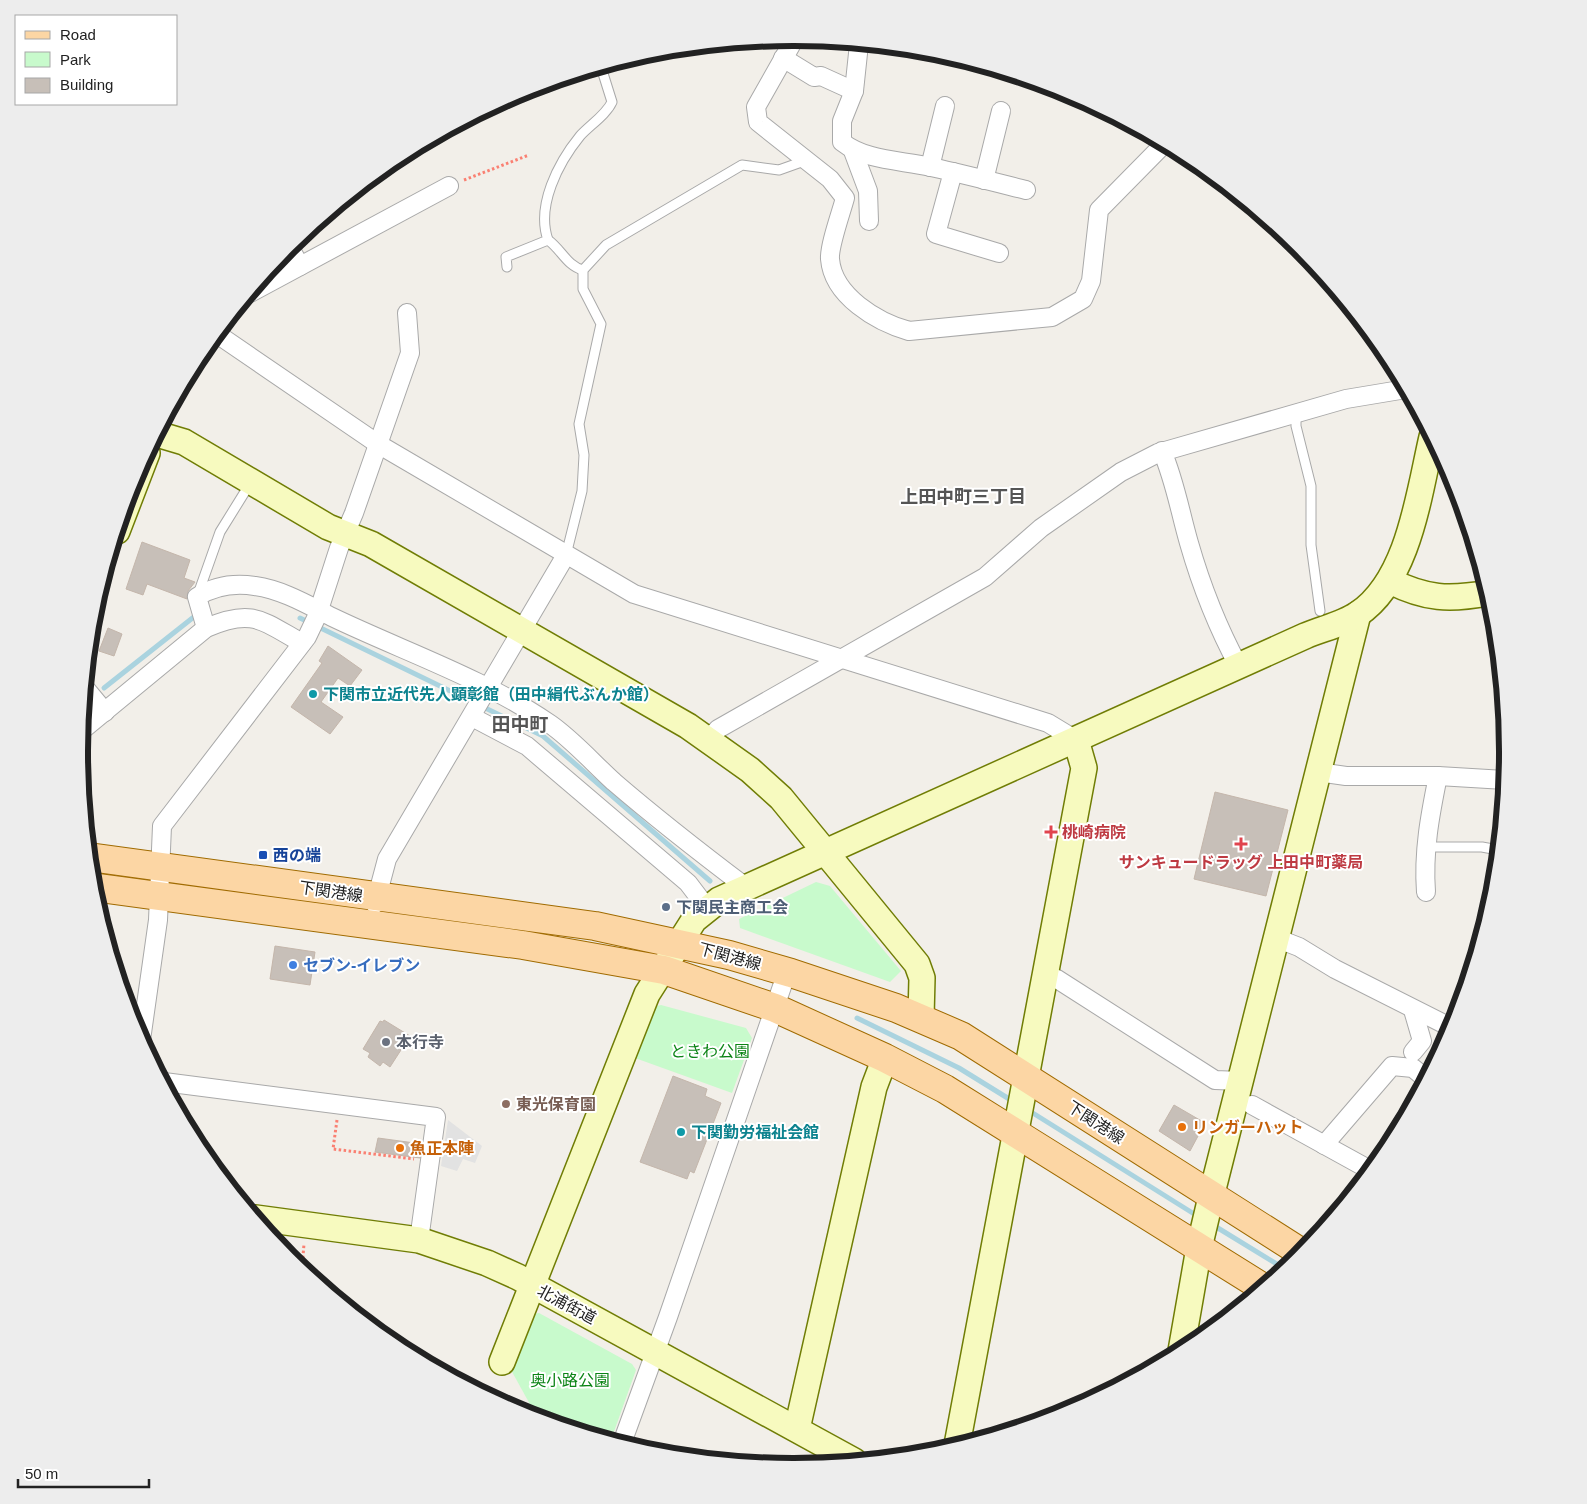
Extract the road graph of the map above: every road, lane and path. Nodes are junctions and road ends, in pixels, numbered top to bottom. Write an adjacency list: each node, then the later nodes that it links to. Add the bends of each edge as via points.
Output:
1 (790, 46): 3 (street)
2 (858, 50): 5 (street)
3 (783, 58): 5 (street, via 814,77 821,76); 11 (street, via 756,107 758,122)
4 (603, 73): 18 (lane, via 612,102 580,137 557,175 544,214)
5 (854, 91): 9 (street, via 841,132 842,142)
6 (945, 106): 12 (street)
7 (1001, 111): 14 (street)
8 (1159, 149): 11 (street, via 1099,210 1091,281 1083,299 1052,317 909,331 894,327 864,309 843,289 833,273 830,257 845,198 830,179)
9 (853, 151): 12 (street); 17 (street, via 868,191)
10 (529, 155): 15 (path)
11 (807, 160): 23 (lane, via 779,170 742,165 606,244)
12 (930, 166): 13 (street)
13 (953, 172): 14 (street); 19 (street, via 936,234)
14 (984, 180): 16 (street)
15 (449, 186): 21 (street)
16 (1026, 190)
17 (869, 220)
18 (548, 240): 22 (lane, via 506,257); 23 (lane, via 562,257)
19 (999, 253)
20 (293, 254): 21 (street)
21 (300, 266): 24 (street)
22 (507, 267)
23 (583, 270): 35 (lane, via 584,289 601,324 579,424 584,455 582,491)
24 (265, 285)
25 (407, 313): 30 (street, via 410,353)
26 (223, 338): 30 (street)
27 (1399, 390): 28 (street, via 1346,399)
28 (1296, 414): 32 (street); 39 (lane, via 1311,486 1311,545)
29 (163, 436): 33 (street, via 184,442)
30 (378, 444): 34 (street); 35 (street)
31 (1430, 448): 36 (street, via 1409,537)
32 (1162, 452): 45 (street, via 1121,472 1041,528 985,577); 46 (street, via 1198,570)
33 (251, 482): 34 (street); 38 (lane, via 220,532)
34 (345, 535): 40 (street); 43 (street, via 371,544)
35 (566, 555): 43 (street); 45 (street, via 650,600)
36 (1390, 581): 37 (street, via 1430,597); 41 (street)
37 (1481, 594)
38 (197, 597): 40 (street, via 222,586 249,585 281,594); 42 (street)
39 (1320, 611)
40 (318, 613): 44 (street); 47 (street, via 429,658)
41 (1358, 614): 46 (street); 54 (street)
42 (206, 628): 44 (street, via 232,618 250,618); 49 (street)
43 (522, 631): 47 (street); 52 (street)
44 (305, 640): 61 (street, via 162,826)
45 (841, 658): 52 (street, via 718,729); 53 (street, via 1048,723)
46 (1239, 667): 53 (street)
47 (487, 692): 50 (street); 63 (street, via 550,724 616,783)
48 (90, 694): 49 (street)
49 (105, 712): 51 (street)
50 (473, 715): 66 (street, via 387,859); 67 (street, via 527,746 688,883)
51 (89, 725)
52 (708, 740): 59 (street, via 750,770 781,798)
53 (1076, 740): 59 (street); 73 (street, via 1084,768)
54 (1318, 772): 55 (street, via 1346,776); 69 (street)
55 (1438, 776): 56 (street); 57 (street)
56 (1498, 780)
57 (1426, 846): 58 (lane); 64 (street)
58 (1492, 849)
59 (825, 852): 63 (street); 76 (street, via 917,964 922,978)
60 (96, 858): 61 (main road, 下関港線)
61 (160, 867): 65 (street); 66 (main road, 下関港線)
62 (101, 888): 65 (main road, 下関港線)
63 (747, 888): 67 (street)
64 (1426, 892)
65 (159, 895): 68 (main road, 下関港線); 78 (street)
66 (376, 897): 68 (street); 70 (main road, 下関港線, via 523,914)
67 (707, 908): 70 (street)
68 (373, 925): 71 (main road, 下関港線, via 524,945)
69 (1276, 938): 75 (street, via 1299,947 1335,970); 82 (street)
70 (678, 942): 71 (street); 72 (main road, 下関港線)
71 (664, 970): 74 (main road, 下関港線); 98 (street, via 647,994)
72 (787, 972): 74 (street); 76 (main road, 下関港線)
73 (1045, 974): 82 (street, via 1215,1080); 84 (street)
74 (775, 1008): 80 (main road, 下関港線); 100 (street)
75 (1413, 1010): 77 (street); 79 (street, via 1422,1041)
76 (921, 1017): 84 (main road, 下関港線, via 961,1036)
77 (1445, 1025)
78 (143, 1027)
79 (1413, 1052)
80 (885, 1058): 87 (main road, 下関港線); 102 (street, via 874,1087)
81 (1421, 1074): 88 (street, via 1413,1068 1392,1066)
82 (1241, 1081): 92 (street)
83 (171, 1083): 85 (street)
84 (1025, 1084): 87 (street); 92 (main road, 下関港線)
85 (339, 1105): 89 (path, via 333,1148); 89 (street, via 436,1117)
86 (1252, 1105): 88 (street)
87 (1016, 1127): 92 (main road, 下関港線); 104 (street)
88 (1324, 1145): 90 (street)
89 (430, 1161): 94 (street)
90 (1364, 1167)
91 (265, 1219): 94 (street, 北浦街道)
92 (1206, 1222): 95 (main road, 下関港線); 97 (main road, 下関港線); 99 (street)
93 (305, 1239): 96 (path)
94 (418, 1240): 98 (street, 北浦街道, via 487,1263)
95 (1294, 1250)
96 (303, 1259)
97 (1258, 1284)
98 (532, 1285): 100 (street, 北浦街道); 101 (street)
99 (1183, 1341)
100 (654, 1352): 102 (street, 北浦街道); 103 (street)
101 (502, 1362)
102 (796, 1429): 105 (street, 北浦街道)
103 (624, 1437)
104 (958, 1438)
105 (846, 1456)

